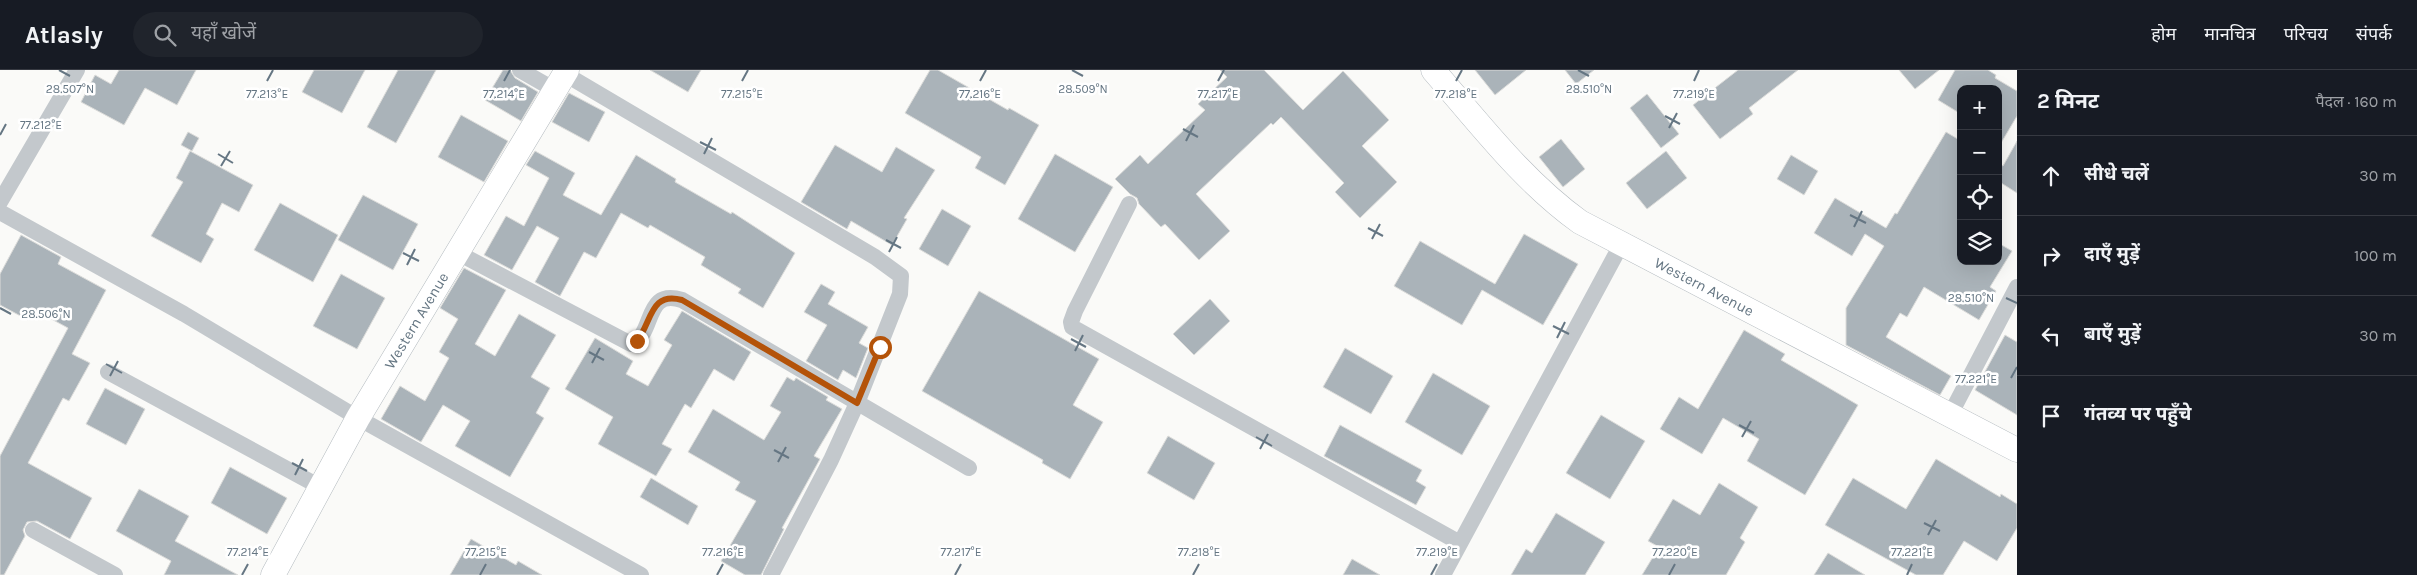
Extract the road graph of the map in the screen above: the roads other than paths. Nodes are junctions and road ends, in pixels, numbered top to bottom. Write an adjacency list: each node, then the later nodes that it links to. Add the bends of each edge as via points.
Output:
1 (77, 70): 5 (street)
2 (520, 70): 4 (street)
3 (1433, 70): 8 (street, Western Avenue, via 1507,158 1544,195 1580,222)
4 (562, 78): 9 (street, Western Avenue); 12 (street, via 875,257 901,276 900,294)
5 (0, 202)
6 (1129, 204): 19 (street, via 1070,322 1076,330)
7 (0, 212): 14 (street, via 184,314)
8 (1622, 243): 13 (street, Western Avenue); 19 (street)
9 (458, 253): 12 (street, via 631,344 642,335 659,302 672,297 682,300); 14 (street, Western Avenue)
10 (2017, 287): 13 (street)
11 (108, 372): 17 (street)
12 (857, 403): 16 (street); 23 (street, via 817,490)
13 (1950, 415): 15 (street, Western Avenue)
14 (358, 418): 17 (street, Western Avenue); 22 (street)
15 (2017, 450)
16 (969, 468)
17 (322, 488): 21 (street, Western Avenue)
18 (33, 530): 20 (street)
19 (1460, 542): 24 (street)
20 (115, 575)
21 (273, 575)
22 (641, 575)
23 (772, 575)
24 (1442, 575)

